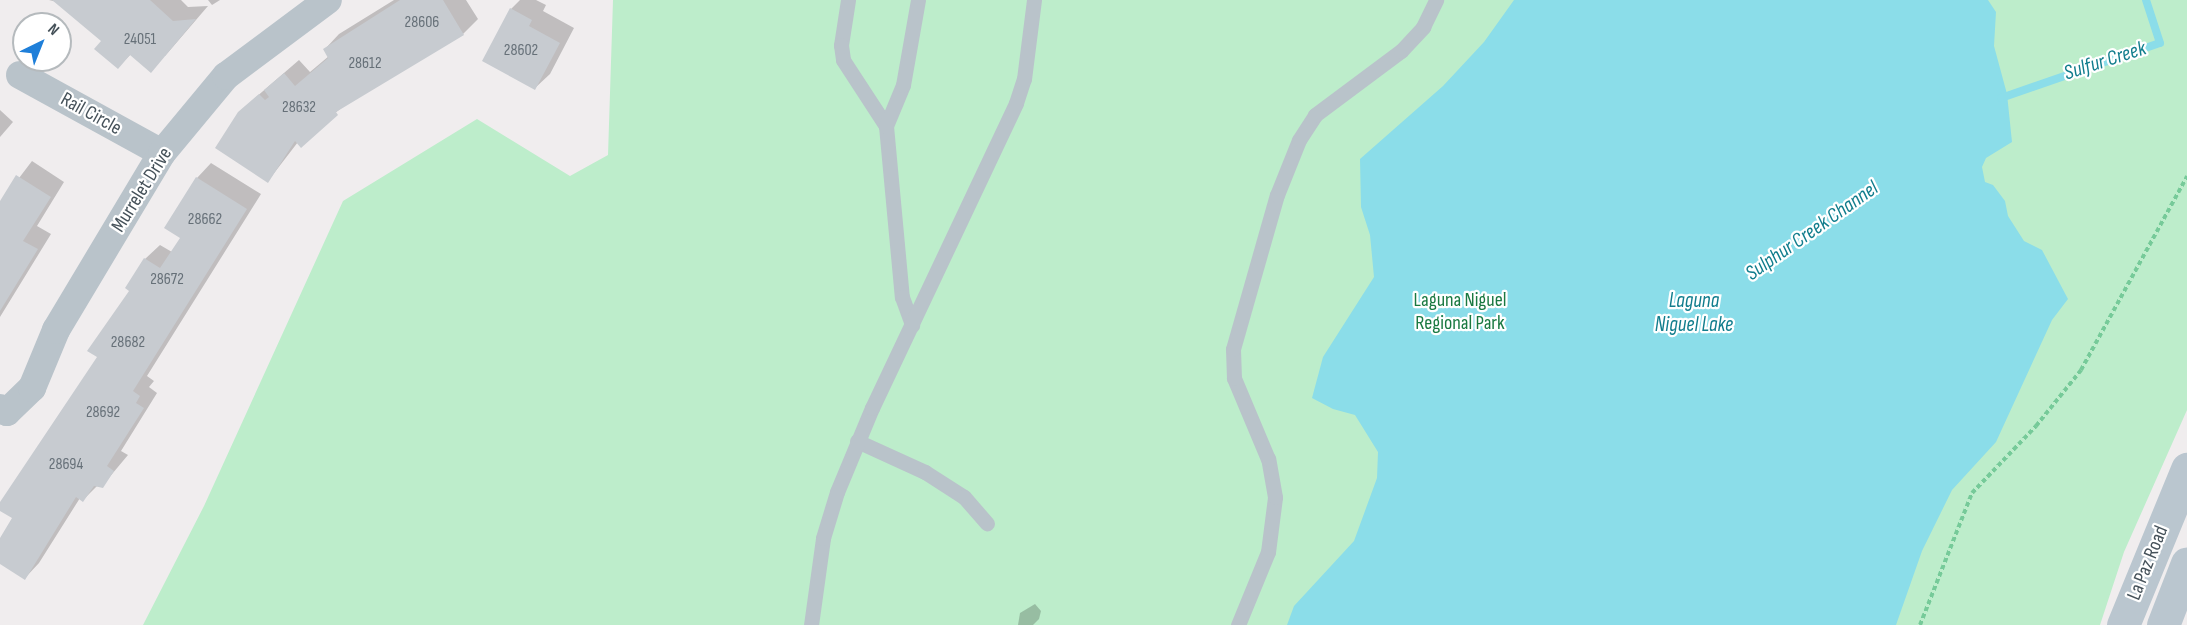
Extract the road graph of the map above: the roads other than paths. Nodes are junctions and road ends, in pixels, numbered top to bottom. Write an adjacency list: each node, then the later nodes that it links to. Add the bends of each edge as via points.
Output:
1 (328, 0): 8 (street, Murrelet Drive, via 226,76)
2 (848, 0): 7 (lane, via 841,45 843,60)
3 (918, 0): 7 (lane, via 903,85)
4 (1034, 0): 9 (lane, via 1016,103)
5 (1436, 0): 16 (lane, via 1423,27 1401,51 1315,115 1292,155 1274,206 1233,349 1234,378 1268,459 1275,497 1268,552)
6 (20, 75): 8 (street, Rail Circle)
7 (886, 126): 9 (lane, via 902,297)
8 (162, 153): 10 (street, Murrelet Drive, via 56,330 32,388 7,412)
9 (912, 325): 11 (lane)
10 (0, 408)
11 (857, 441): 13 (lane, via 926,472 964,497); 15 (lane, via 824,538)
12 (2187, 469): 17 (main road, La Paz Road)
13 (987, 523)
14 (2187, 563): 18 (main road, La Paz Road)
15 (812, 625)
16 (1238, 625)
17 (2123, 625)
18 (2163, 625)

